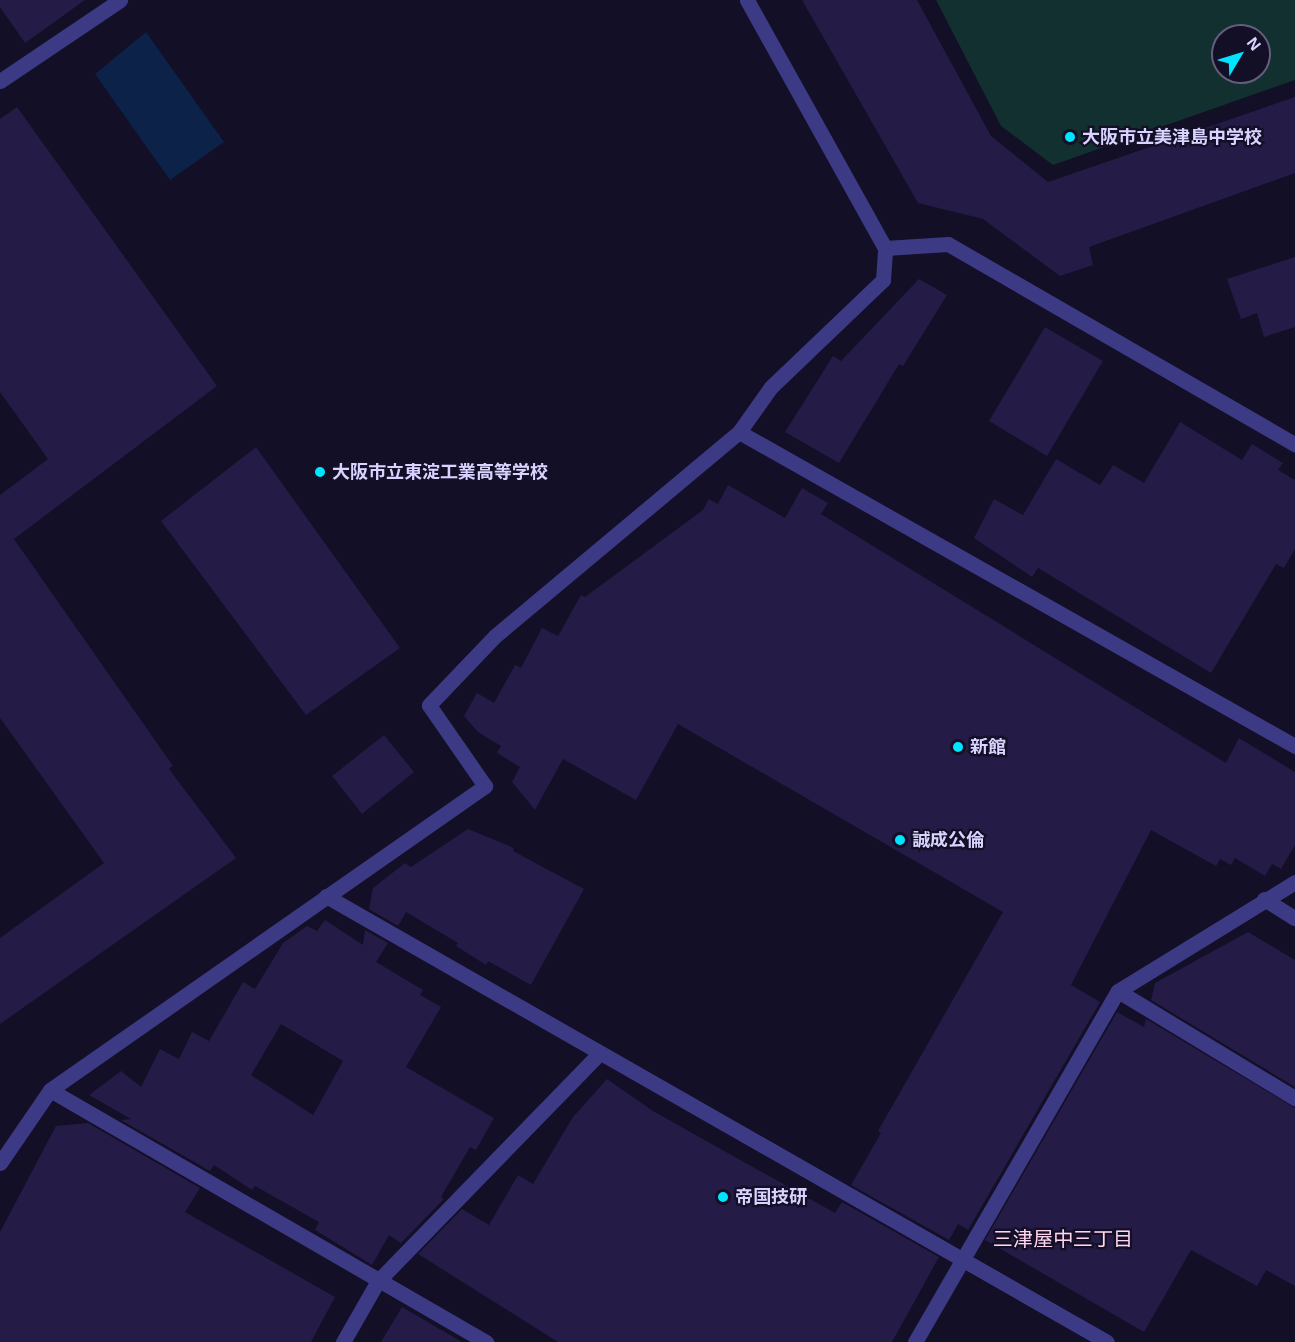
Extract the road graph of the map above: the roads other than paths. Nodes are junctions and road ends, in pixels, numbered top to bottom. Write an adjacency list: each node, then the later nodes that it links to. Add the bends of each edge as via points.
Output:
1 (120, 0): 3 (street)
2 (747, 0): 4 (street)
3 (0, 81)
4 (885, 248): 5 (street, via 883,280 771,387); 6 (street, via 948,244)
5 (739, 432): 7 (street); 9 (street, via 495,636 429,705 485,786)
6 (1295, 444)
7 (1295, 746)
8 (1295, 882): 10 (street)
9 (326, 896): 13 (street); 14 (street)
10 (1264, 899): 11 (street); 12 (street)
11 (1295, 918)
12 (1118, 991): 15 (street); 17 (street)
13 (599, 1054): 17 (street); 18 (street)
14 (50, 1090): 16 (street); 18 (street)
15 (1295, 1098)
16 (0, 1164)
17 (963, 1259): 21 (street); 22 (street)
18 (378, 1281): 19 (street); 20 (street)
19 (343, 1342)
20 (486, 1342)
21 (915, 1342)
22 (1107, 1342)

